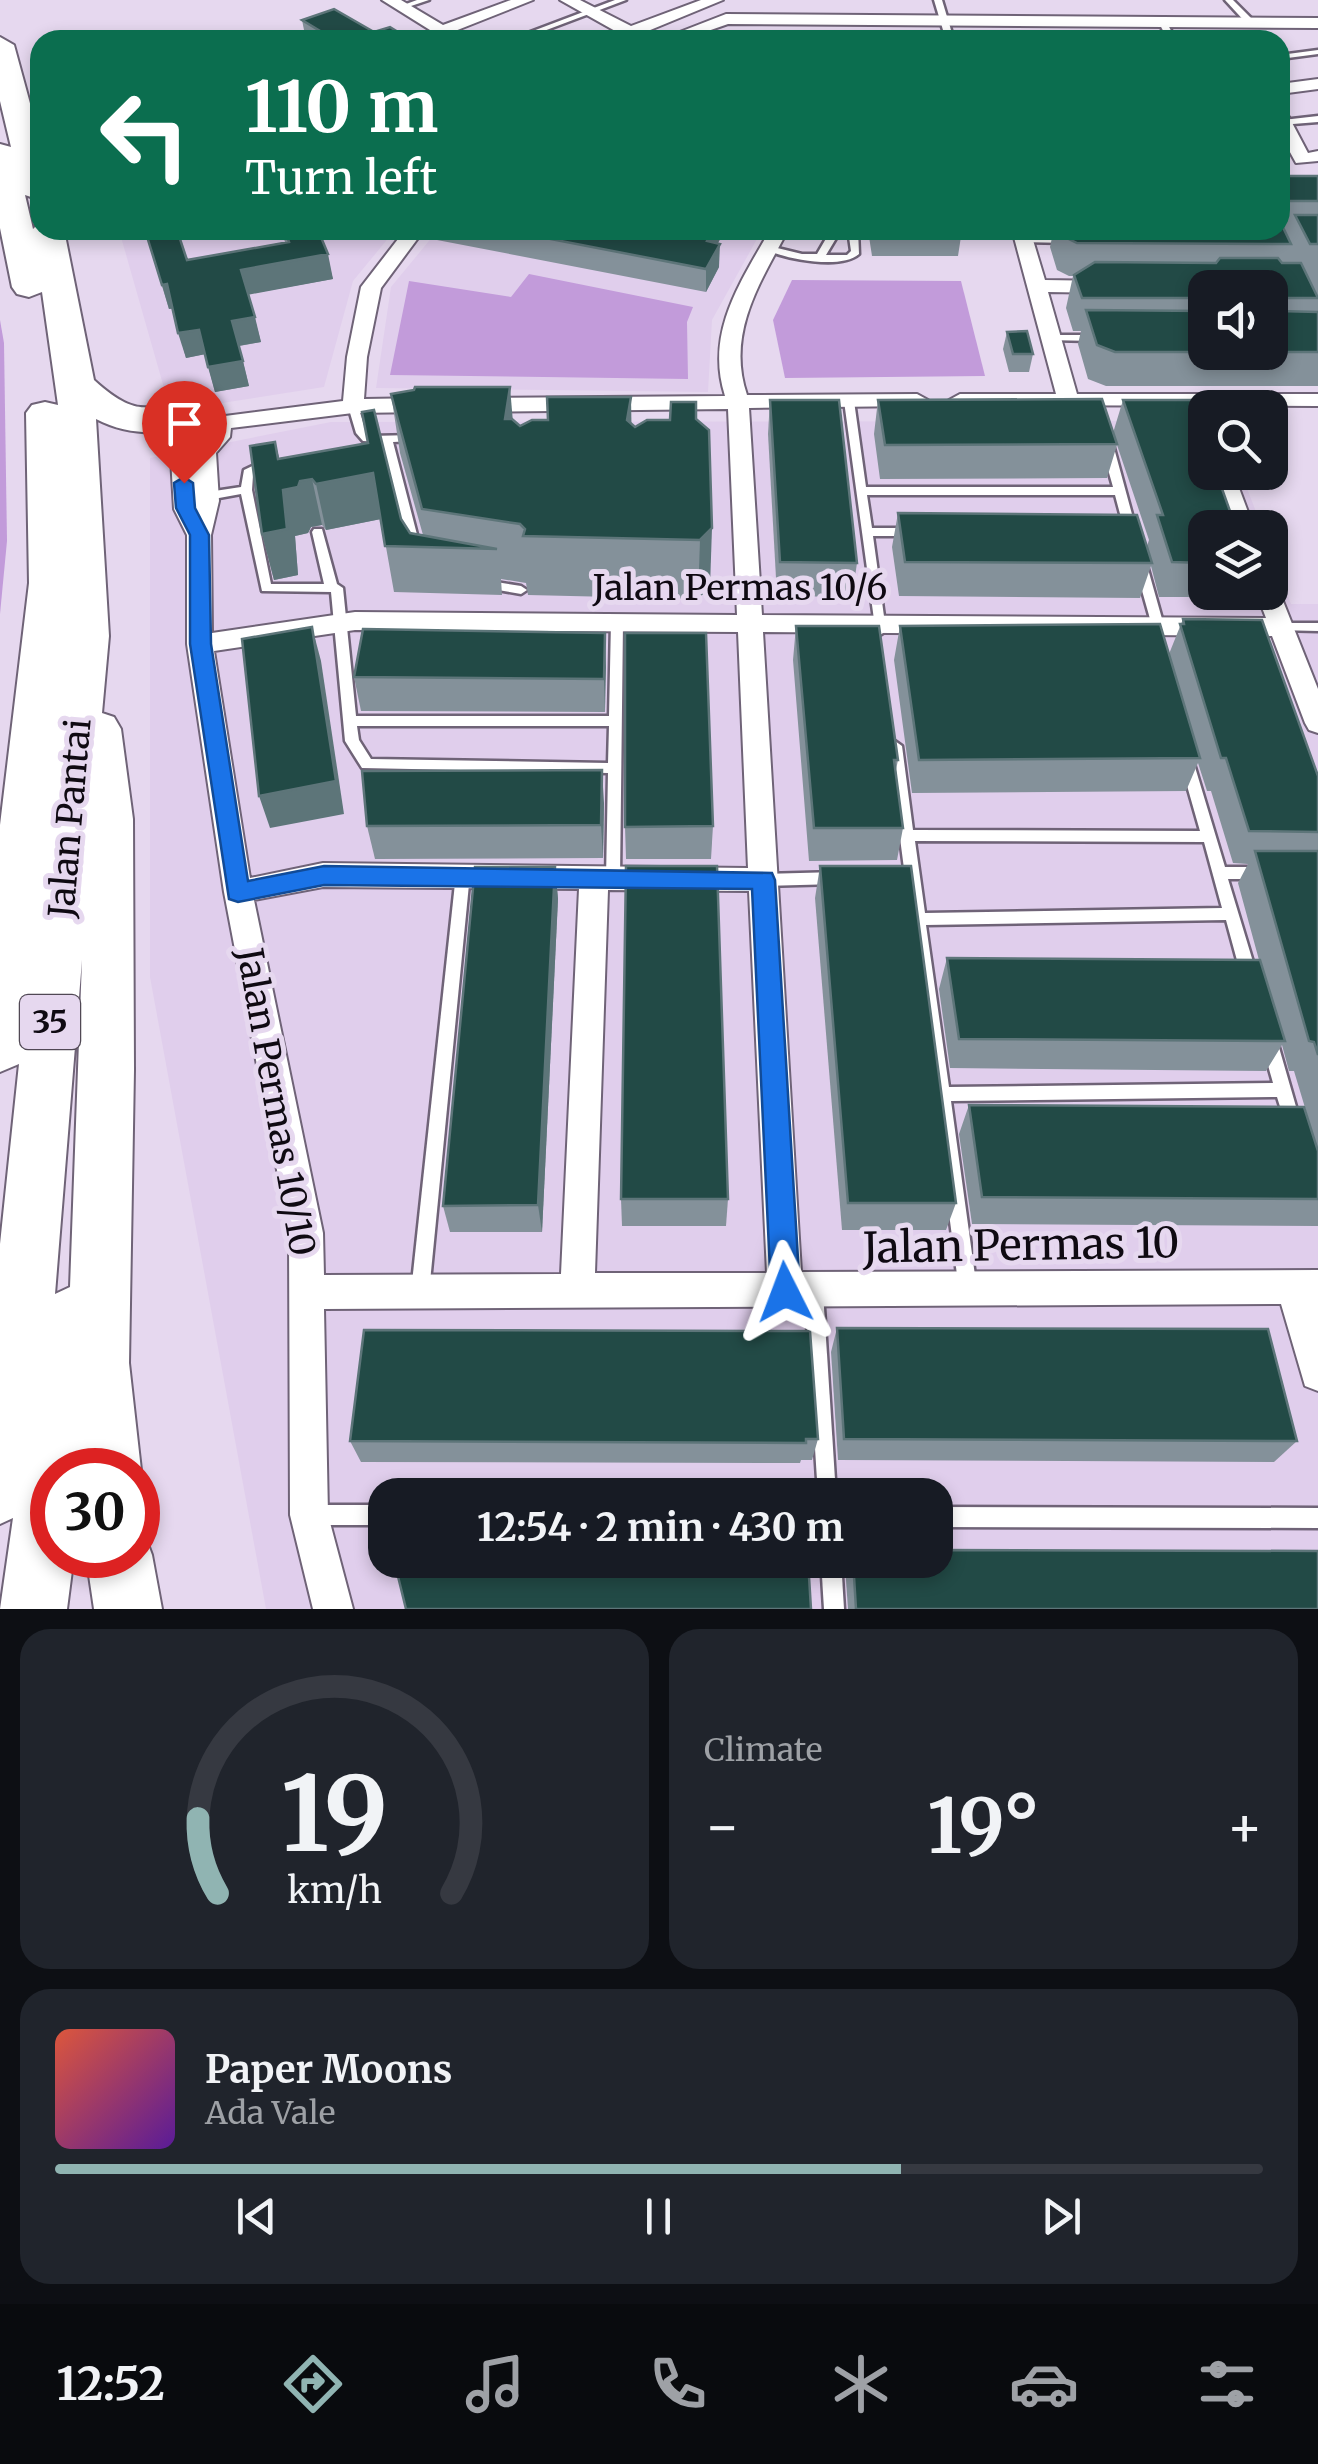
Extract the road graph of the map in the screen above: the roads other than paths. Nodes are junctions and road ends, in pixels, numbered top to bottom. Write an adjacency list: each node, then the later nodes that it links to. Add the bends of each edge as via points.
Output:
1 (425, 0): 11 (lane)
2 (525, 0): 22 (street)
3 (568, 0): 12 (street)
4 (622, 0): 12 (lane)
5 (715, 0): 25 (street)
6 (938, 0): 14 (lane)
7 (1003, 0): 15 (street)
8 (1045, 0): 16 (street)
9 (1109, 0): 17 (street)
10 (1229, 0): 20 (lane)
11 (396, 4): 22 (street)
12 (590, 12): 23 (lane); 24 (street)
13 (880, 21): 14 (street); 26 (street, via 726,20); 27 (street)
14 (945, 21): 15 (street); 28 (lane)
15 (1010, 21): 16 (street)
16 (1052, 22): 17 (street); 29 (street)
17 (1118, 22): 18 (street)
18 (1163, 22): 19 (street); 30 (lane)
19 (1230, 23): 20 (street); 31 (street)
20 (1251, 23): 21 (street)
21 (1318, 23)
22 (442, 30)
23 (540, 30)
24 (625, 30)
25 (650, 30)
26 (696, 30)
27 (882, 30)
28 (947, 30)
29 (1056, 30)
30 (1167, 30)
31 (1233, 30)
32 (0, 45): 42 (highway)
33 (1318, 52): 34 (lane)
34 (1290, 55)
35 (1318, 84): 36 (street)
36 (1290, 88)
37 (1318, 118): 38 (lane)
38 (1290, 120)
39 (1290, 131): 41 (street)
40 (0, 153): 88 (highway, Jalan Pantai / 35, via 42,370)
41 (1310, 158)
42 (30, 160)
43 (50, 240): 55 (highway, Jalan Pantai / 35)
44 (408, 240): 62 (street, via 371,286)
45 (774, 240): 49 (street)
46 (830, 240): 50 (lane)
47 (854, 240): 50 (lane, via 853,256)
48 (1024, 240): 51 (street)
49 (769, 250): 50 (lane); 61 (street, via 729,324 730,384)
50 (819, 258)
51 (1037, 286): 52 (street); 53 (street)
52 (1135, 287)
53 (1051, 338): 54 (lane); 56 (street)
54 (1109, 338)
55 (76, 383): 63 (highway, via 123,420); 71 (highway, Jalan Pantai / 35)
56 (1068, 399): 57 (street, via 1096,408); 60 (street)
57 (1188, 400)
58 (1288, 400): 59 (street)
59 (1318, 400)
60 (849, 401): 61 (street); 69 (lane)
61 (738, 402): 62 (street, via 648,411); 85 (street)
62 (354, 406): 63 (street); 66 (lane, via 361,433)
63 (194, 434): 71 (highway, via 120,452); 72 (street, Jalan Permas 10/10, via 205,453); 78 (street, Jalan Permas 10/10, via 182,458 186,508)
64 (1104, 436): 70 (lane)
65 (423, 438): 66 (lane)
66 (387, 439): 79 (lane)
67 (278, 460): 68 (lane, via 248,473)
68 (246, 490): 72 (lane); 81 (lane, via 262,584)
69 (861, 491): 70 (lane); 76 (lane)
70 (1120, 491): 74 (lane)
71 (83, 494): 88 (highway, Jalan Pantai / 35)
72 (208, 496): 78 (street, Jalan Permas 10/10)
73 (1112, 530): 74 (lane)
74 (1131, 530): 90 (lane)
75 (318, 532): 81 (lane)
76 (866, 532): 77 (lane); 91 (lane)
77 (923, 532)
78 (200, 535): 92 (street, Jalan Permas 10/10)
79 (419, 564)
80 (472, 582): 82 (lane)
81 (330, 586): 86 (lane, via 337,588)
82 (521, 590)
83 (1275, 610): 89 (street)
84 (617, 622): 85 (street, Jalan Permas 10/6); 86 (street, Jalan Permas 10/6); 95 (lane)
85 (750, 622): 91 (street, Jalan Permas 10/6); 109 (street)
86 (340, 624): 92 (street, Jalan Permas 10/6); 93 (lane)
87 (1318, 626): 89 (lane)
88 (67, 627): 101 (highway); 115 (highway, Jalan Pantai / 35); 116 (highway, via 109,819); 130 (highway, Jalan Pantai / 35, via 14,1407)
89 (1281, 627): 90 (street, Jalan Permas 10/6); 96 (street)
90 (1153, 632): 91 (street, Jalan Permas 10/6)
91 (880, 633)
92 (200, 644): 110 (street, Jalan Permas 10/10)
93 (350, 720): 95 (lane); 98 (lane, via 352,741 367,764)
94 (892, 720): 99 (lane)
95 (615, 721): 98 (lane)
96 (1318, 723)
97 (1184, 749): 100 (lane)
98 (615, 768): 108 (lane)
99 (907, 835): 100 (lane); 105 (lane)
100 (1209, 837): 102 (lane)
101 (0, 851)
102 (1220, 873): 103 (lane); 111 (lane)
103 (1279, 873)
104 (463, 874): 108 (street); 110 (street, via 324,875); 123 (lane)
105 (912, 876): 106 (lane); 112 (lane)
106 (894, 877)
107 (856, 878): 109 (lane)
108 (604, 879): 109 (street); 125 (street)
109 (763, 880): 124 (street)
110 (238, 892): 122 (street, Jalan Permas 10/10, via 306,1234)
111 (1232, 914): 112 (lane); 113 (lane)
112 (918, 919): 118 (lane)
113 (1252, 984)
114 (1262, 1020): 117 (lane)
115 (0, 1048)
116 (107, 1070): 127 (highway); 128 (highway, via 98,1363)
117 (1283, 1090): 118 (lane); 119 (lane)
118 (942, 1094): 121 (lane)
119 (1298, 1142)
120 (1306, 1287): 121 (street, Jalan Permas 10); 126 (street)
121 (968, 1290): 124 (street, Jalan Permas 10)
122 (306, 1292): 123 (street, Jalan Permas 10); 131 (street, Jalan Permas 10/10)
123 (420, 1292): 125 (street, Jalan Permas 10)
124 (800, 1292): 125 (street, Jalan Permas 10); 129 (lane)
125 (577, 1294)
126 (1318, 1374)
127 (57, 1448)
128 (107, 1448)
129 (824, 1478)
130 (0, 1491)
131 (308, 1515): 132 (lane); 140 (street, Jalan Permas 10/10)
132 (368, 1515)
133 (953, 1516): 134 (lane)
134 (1318, 1518)
135 (37, 1578): 138 (highway)
136 (123, 1578): 139 (highway)
137 (832, 1578): 141 (lane)
138 (33, 1609)
139 (128, 1609)
140 (333, 1609)
141 (834, 1609)

